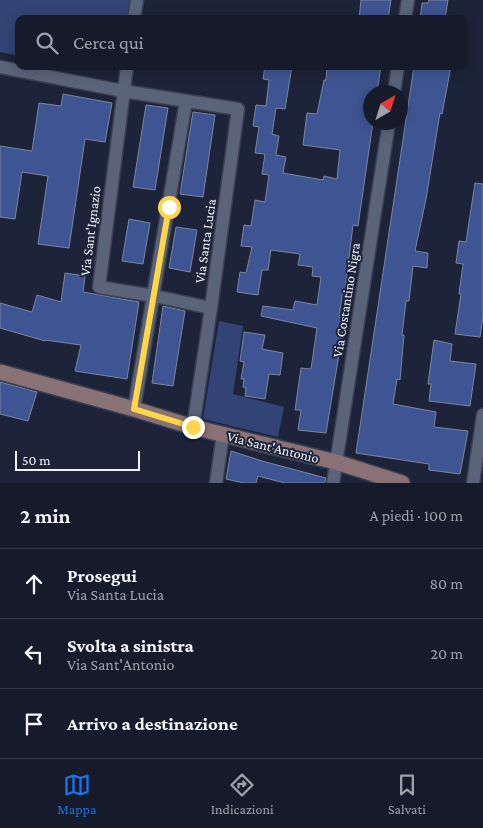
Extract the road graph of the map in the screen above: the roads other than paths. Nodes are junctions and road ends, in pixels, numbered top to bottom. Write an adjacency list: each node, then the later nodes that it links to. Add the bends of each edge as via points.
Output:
1 (137, 0): 3 (street)
2 (408, 0): 4 (street)
3 (135, 15)
4 (406, 15)
5 (0, 67): 6 (street, Via Santa Lucia)
6 (15, 70)
7 (15, 70): 11 (street, Via Santa Lucia)
8 (126, 70): 11 (street, Via Sant'Ignazio)
9 (397, 70): 10 (street)
10 (395, 85)
11 (123, 91): 12 (street, Via Santa Lucia); 14 (street, Via Sant'Ignazio, via 99,287)
12 (186, 101): 14 (street); 15 (street, Via Santa Lucia, via 238,109)
13 (388, 130): 21 (street, Via Costantino Nigra)
14 (154, 296): 15 (street, Via Sant'Ignazio); 17 (street)
15 (211, 308): 19 (street, Via Santa Lucia)
16 (0, 372): 17 (street, Via Sant'Antonio)
17 (134, 409): 19 (street, Via Sant'Antonio)
18 (483, 415): 25 (street)
19 (193, 427): 20 (street, Via Sant'Antonio)
20 (222, 434): 21 (street, Via Sant'Antonio); 22 (street)
21 (336, 462): 23 (street, Via Costantino Nigra); 24 (street, Via Sant'Antonio)
22 (216, 483)
23 (333, 483)
24 (402, 483)
25 (473, 483)

